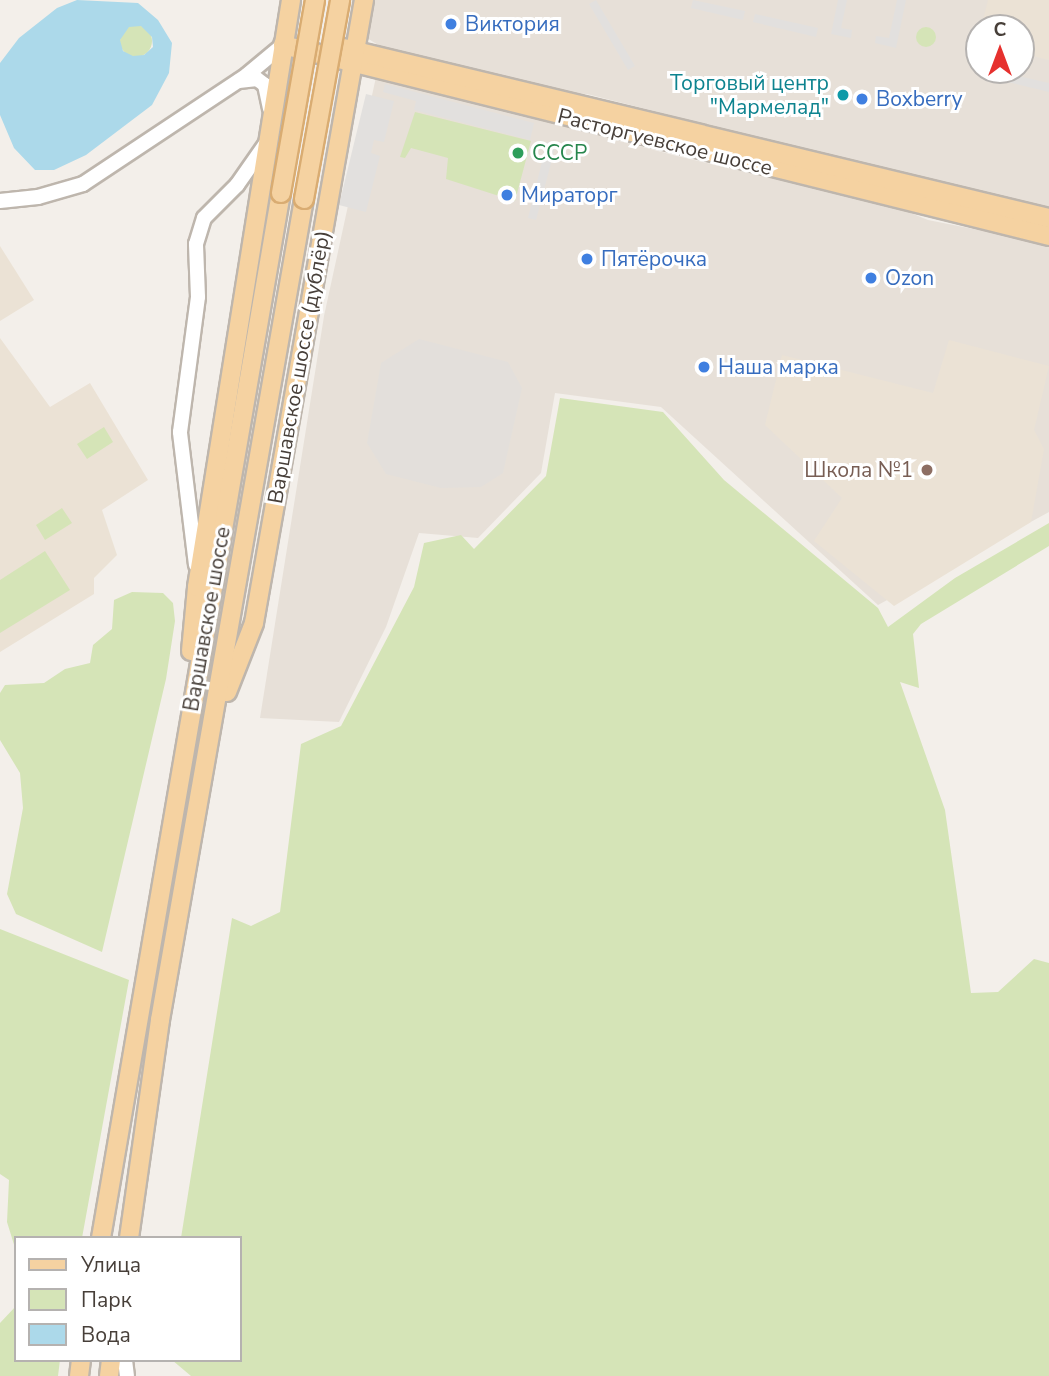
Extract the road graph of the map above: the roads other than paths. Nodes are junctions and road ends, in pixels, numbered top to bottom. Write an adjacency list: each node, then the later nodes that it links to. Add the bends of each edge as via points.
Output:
1 (291, 0): 5 (main road)
2 (315, 0): 14 (main road, Варшавское шоссе, bridge)
3 (340, 0): 15 (main road, Варшавское шоссе, bridge)
4 (364, 0): 6 (main road, Варшавское шоссе (дублёр))
5 (283, 45): 6 (main road); 7 (street); 8 (main road)
6 (354, 54): 11 (main road, Расторгуевское шоссе); 12 (main road, Расторгуевское шоссе); 15 (main road, Варшавское шоссе (дублёр), via 254,623)
7 (237, 82): 8 (street, via 257,79 265,85); 10 (street, via 83,184 38,197)
8 (270, 108): 9 (main road)
9 (265, 145): 13 (main road, via 244,307); 13 (street, via 237,185 205,218 196,244 198,298 180,432)
10 (0, 201)
11 (1049, 218)
12 (1049, 236)
13 (197, 587): 14 (main road)
14 (188, 724): 16 (main road, Варшавское шоссе)
15 (213, 728): 17 (main road, Варшавское шоссе, via 160,1020)
16 (101, 1236)
17 (129, 1236)

